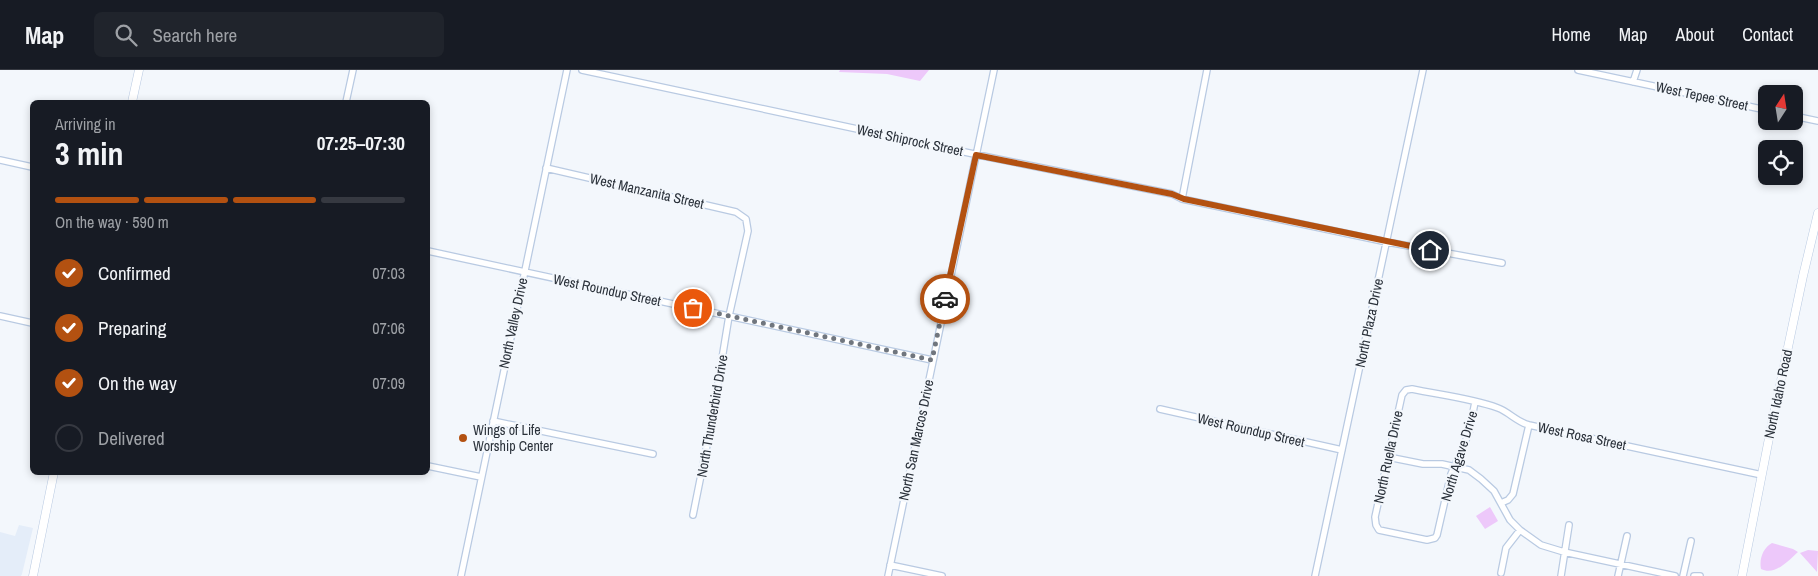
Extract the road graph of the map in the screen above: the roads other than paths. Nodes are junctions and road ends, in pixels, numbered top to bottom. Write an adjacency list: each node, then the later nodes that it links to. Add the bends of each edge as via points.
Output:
1 (139, 70): 11 (street)
2 (353, 70): 12 (street)
3 (567, 70): 19 (street, North Valley Drive)
4 (582, 70): 16 (street, West Shiprock Street)
5 (994, 70): 16 (street, North San Marcos Drive)
6 (1207, 70): 20 (street)
7 (1423, 70): 23 (street, North Plaza Drive)
8 (1578, 70): 10 (street, West Tepee Street)
9 (1636, 70): 10 (street)
10 (1634, 82): 13 (street, West Tepee Street)
11 (132, 100)
12 (346, 100)
13 (1758, 108)
14 (1803, 118): 15 (street)
15 (1818, 121)
16 (976, 155): 20 (street, West Shiprock Street); 30 (street, North San Marcos Drive)
17 (0, 160): 18 (street)
18 (30, 167)
19 (546, 168): 22 (street, West Manzanita Street, via 736,212); 26 (street, North Valley Drive)
20 (1182, 198): 23 (street, West Shiprock Street)
21 (1818, 213): 42 (street, North Idaho Road)
22 (746, 219): 28 (street, North Thunderbird Drive, via 748,231)
23 (1387, 242): 25 (street, West Shiprock Street); 36 (street, North Plaza Drive)
24 (430, 251): 26 (street, West Roundup Street)
25 (1502, 263)
26 (524, 272): 28 (street, West Roundup Street); 34 (street, North Valley Drive)
27 (0, 316): 29 (street)
28 (729, 316): 30 (street, West Roundup Street); 45 (street, North Thunderbird Drive)
29 (30, 323)
30 (932, 360): 53 (street, North San Marcos Drive)
31 (1406, 390): 32 (street, West Rosa Street); 38 (street, North Ruella Drive)
32 (1475, 402): 35 (street, West Rosa Street, via 1500,408); 40 (street, North Agave Drive, via 1469,433)
33 (1160, 409): 36 (street, West Roundup Street)
34 (493, 421): 37 (street); 43 (street, North Valley Drive)
35 (1529, 425): 42 (street, West Rosa Street); 44 (street, via 1513,494)
36 (1342, 450): 59 (street, North Plaza Drive)
37 (652, 454)
38 (1388, 457): 40 (street); 49 (street, North Ruella Drive, via 1376,525 1379,530 1426,540)
39 (430, 466): 43 (street)
40 (1454, 466): 44 (street, via 1469,470 1481,479); 49 (street, North Agave Drive)
41 (53, 475): 55 (street)
42 (1762, 475): 66 (street, North Idaho Road)
43 (481, 477): 56 (street, North Valley Drive)
44 (1501, 503): 47 (street)
45 (693, 515)
46 (1569, 525): 51 (street)
47 (1520, 530): 51 (street, via 1541,545); 54 (street, via 1506,548)
48 (1627, 536): 52 (street)
49 (1435, 538)
50 (1691, 541): 63 (street)
51 (1564, 552): 52 (street); 60 (street)
52 (1620, 564): 61 (street); 62 (street)
53 (890, 565): 57 (street, North San Marcos Drive); 58 (street)
54 (1501, 573)
55 (33, 576)
56 (461, 576)
57 (888, 576)
58 (942, 576)
59 (1316, 576)
60 (1561, 576)
61 (1618, 576)
62 (1675, 576)
63 (1683, 576)
64 (1694, 576): 65 (street)
65 (1700, 576)
66 (1742, 576)

